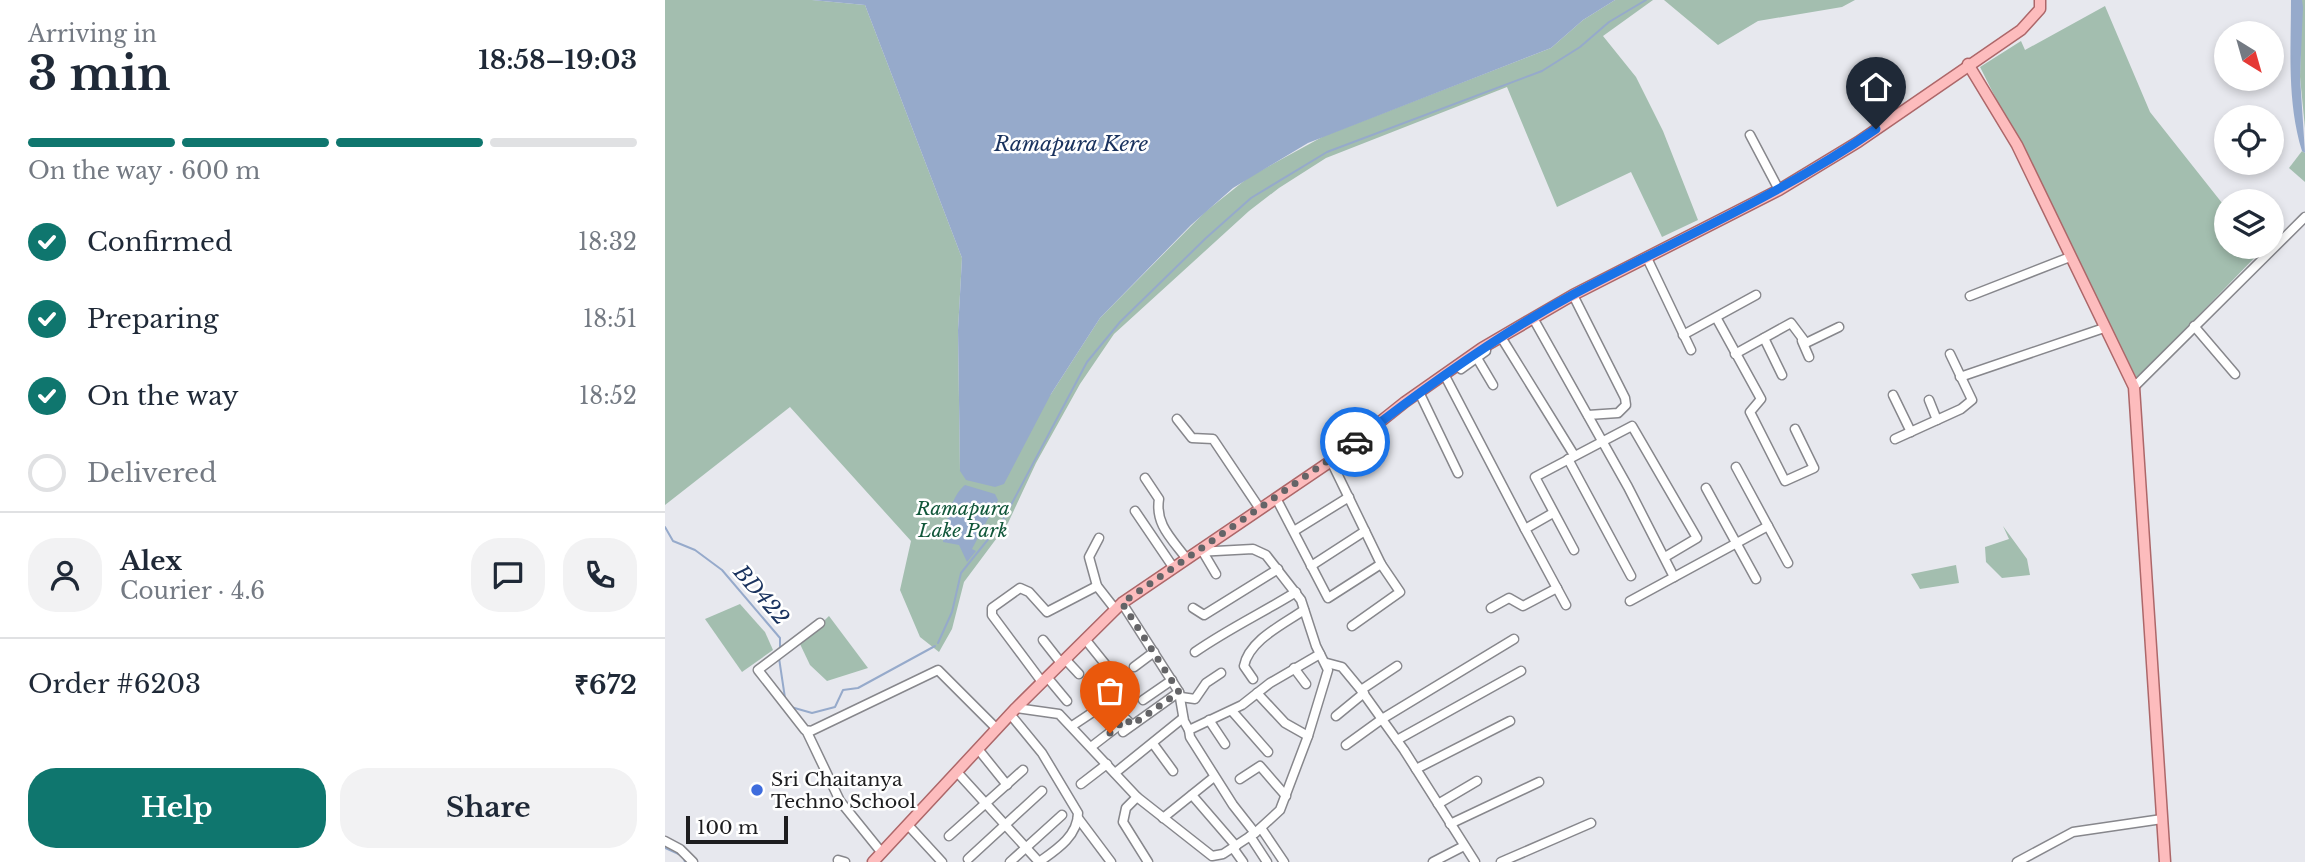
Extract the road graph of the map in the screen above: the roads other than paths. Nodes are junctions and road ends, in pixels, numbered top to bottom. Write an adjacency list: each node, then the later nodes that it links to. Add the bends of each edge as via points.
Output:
1 (2040, 0): 2 (main road, via 2033,19)
2 (1968, 64): 4 (main road, via 1858,142); 6 (main road, via 2017,145)
3 (1751, 135): 4 (street)
4 (1779, 190): 7 (main road)
5 (2305, 217): 13 (street)
6 (2070, 257): 10 (street); 15 (main road)
7 (1647, 258): 8 (main road); 16 (street)
8 (1573, 295): 11 (main road); 36 (street, via 1626,405 1618,413)
9 (1756, 295): 12 (street)
10 (1970, 296)
11 (1533, 318): 17 (main road); 36 (street)
12 (1717, 319): 16 (street); 22 (street)
13 (2194, 326): 27 (street); 32 (street)
14 (1839, 327): 19 (street)
15 (2104, 327): 30 (street); 32 (main road)
16 (1683, 335): 21 (street)
17 (1501, 337): 20 (main road); 43 (street)
18 (1764, 338): 19 (street, via 1791,323); 22 (street); 29 (street)
19 (1802, 341): 24 (street)
20 (1486, 346): 25 (street); 26 (main road)
21 (1691, 350)
22 (1735, 354): 39 (street, via 1761,400 1750,412 1784,481 1814,468)
23 (1950, 354): 30 (street)
24 (1809, 357)
25 (1477, 358): 26 (street, via 1461,369); 31 (street)
26 (1458, 365): 28 (main road)
27 (2235, 373)
28 (1444, 374): 33 (main road); 55 (street)
29 (1782, 374)
30 (1960, 377): 38 (street, via 1972,400)
31 (1493, 385)
32 (2134, 387): 151 (main road)
33 (1419, 393): 44 (main road); 46 (street)
34 (1893, 396): 40 (street)
35 (1930, 400): 38 (street)
36 (1588, 415): 42 (street)
37 (1177, 419): 51 (street, via 1192,438 1213,439)
38 (1937, 420): 40 (street)
39 (1795, 429)
40 (1911, 432): 41 (street)
41 (1895, 439)
42 (1602, 440): 43 (street); 62 (street); 62 (street, via 1630,426 1637,428 1697,538)
43 (1571, 457): 53 (street, via 1535,477); 69 (street)
44 (1331, 461): 49 (street); 50 (main road)
45 (1736, 467): 54 (street)
46 (1458, 473)
47 (1145, 478): 61 (street, via 1159,499 1160,523)
48 (1706, 488): 59 (street)
49 (1349, 497): 56 (street); 57 (street)
50 (1276, 498): 51 (main road); 56 (street)
51 (1260, 509): 61 (main road)
52 (1135, 512): 66 (street)
53 (1553, 513): 55 (street); 60 (street)
54 (1768, 527): 59 (street); 63 (street)
55 (1525, 529): 73 (street)
56 (1294, 531): 65 (street)
57 (1365, 531): 64 (street); 65 (street)
58 (1099, 538): 72 (street, via 1089,557)
59 (1737, 543): 70 (street); 71 (street)
60 (1574, 550)
61 (1194, 554): 66 (main road); 67 (street, via 1252,549 1266,555); 68 (street)
62 (1665, 557): 70 (street)
63 (1788, 563)
64 (1381, 565): 65 (street, via 1330,599); 82 (street, via 1400,592)
65 (1311, 566)
66 (1173, 567): 77 (main road)
67 (1277, 569): 74 (street); 78 (street, via 1204,615)
68 (1216, 575)
69 (1631, 576)
70 (1674, 577): 75 (street)
71 (1756, 579)
72 (1097, 586): 77 (street); 98 (street, via 1047,612 1020,588 992,608 992,615)
73 (1557, 588): 76 (street); 79 (street, via 1523,606 1509,598)
74 (1296, 592): 80 (street); 87 (street)
75 (1630, 601)
76 (1566, 605)
77 (1119, 606): 83 (main road); 86 (street)
78 (1193, 608)
79 (1491, 608)
80 (1304, 610): 88 (street); 99 (street, via 1249,654 1244,666)
81 (820, 623): 120 (street, via 760,667 759,673)
82 (1352, 626)
83 (1085, 639): 89 (main road); 97 (street)
84 (1514, 639): 113 (street)
85 (1043, 640): 89 (street)
86 (1154, 652): 92 (street); 100 (street)
87 (1195, 652)
88 (1320, 654): 90 (street); 93 (street)
89 (1063, 661): 96 (street); 98 (main road)
90 (1327, 663): 103 (street, via 1342,667); 122 (street)
91 (1397, 666): 103 (street)
92 (1134, 667)
93 (1294, 668): 102 (street); 104 (street)
94 (1521, 671): 123 (street)
95 (1220, 673): 105 (street, via 1195,699)
96 (1079, 674)
97 (1114, 675)
98 (1045, 679): 107 (street); 109 (main road)
99 (1253, 679)
100 (1172, 680): 105 (street); 106 (street)
101 (1089, 682): 108 (street)
102 (1306, 684)
103 (1362, 691): 111 (street); 113 (street)
104 (1257, 693): 110 (street); 122 (street, via 1285,723)
105 (1180, 694): 112 (street); 116 (street)
106 (1143, 700)
107 (1067, 701)
108 (1105, 702): 116 (street); 117 (street)
109 (1013, 711): 117 (street, via 1058,713); 118 (main road); 149 (street)
110 (1232, 711): 114 (street); 129 (street)
111 (1336, 716)
112 (1183, 718): 119 (street); 124 (street)
113 (1382, 719): 123 (street); 126 (street)
114 (1209, 720): 119 (street); 125 (street)
115 (1510, 721): 131 (street)
116 (1129, 722): 121 (street); 127 (street)
117 (1072, 726): 127 (street)
118 (997, 729): 120 (street, via 938,670); 128 (main road)
119 (1189, 730): 136 (street)
120 (807, 732): 162 (street, via 840,801)
121 (1123, 732)
122 (1308, 736): 144 (street)
123 (1397, 740): 131 (street)
124 (1154, 744): 133 (street); 135 (street)
125 (1225, 744)
126 (1346, 745)
127 (1091, 747): 130 (street)
128 (978, 749): 134 (main road); 141 (street)
129 (1268, 752)
130 (1107, 764): 135 (street); 140 (street)
131 (1416, 769): 147 (street)
132 (1023, 770): 141 (street)
133 (1173, 771)
134 (957, 772): 146 (street); 154 (main road)
135 (1115, 773): 145 (street)
136 (1214, 777): 143 (street); 156 (street)
137 (1240, 779): 144 (street, via 1260,766)
138 (1477, 781): 147 (street)
139 (1539, 782): 153 (street)
140 (1081, 784)
141 (1007, 785): 146 (street)
142 (1042, 791): 155 (street)
143 (1192, 795): 150 (street); 161 (street)
144 (1286, 796): 156 (street, via 1275,817)
145 (1137, 797): 150 (street); 170 (street, via 1126,808 1123,822)
146 (985, 804): 155 (street); 157 (street)
147 (1438, 804): 153 (street)
148 (1062, 815): 160 (street)
149 (1078, 818): 160 (street, via 1063,845 1039,862); 169 (street)
150 (1163, 818): 164 (street)
151 (2162, 819): 177 (street, via 2073,832); 178 (main road)
152 (1591, 823): 176 (street)
153 (1450, 824): 159 (street)
154 (908, 825): 162 (main road); 167 (street)
155 (1005, 825): 160 (street); 163 (street)
156 (1255, 832): 161 (street); 172 (street); 173 (street)
157 (949, 836)
158 (665, 841): 165 (street)
159 (1464, 846): 174 (street); 175 (street)
160 (1026, 847): 168 (street)
161 (1234, 847): 164 (street); 171 (street)
162 (882, 853): 166 (main road)
163 (968, 859)
164 (1211, 859)
165 (694, 862)
166 (873, 862)
167 (942, 862)
168 (1010, 862)
169 (1111, 862)
170 (1148, 862)
171 (1243, 862)
172 (1267, 862)
173 (1284, 862)
174 (1433, 862)
175 (1475, 862)
176 (1501, 862)
177 (2017, 862)
178 (2165, 862)

